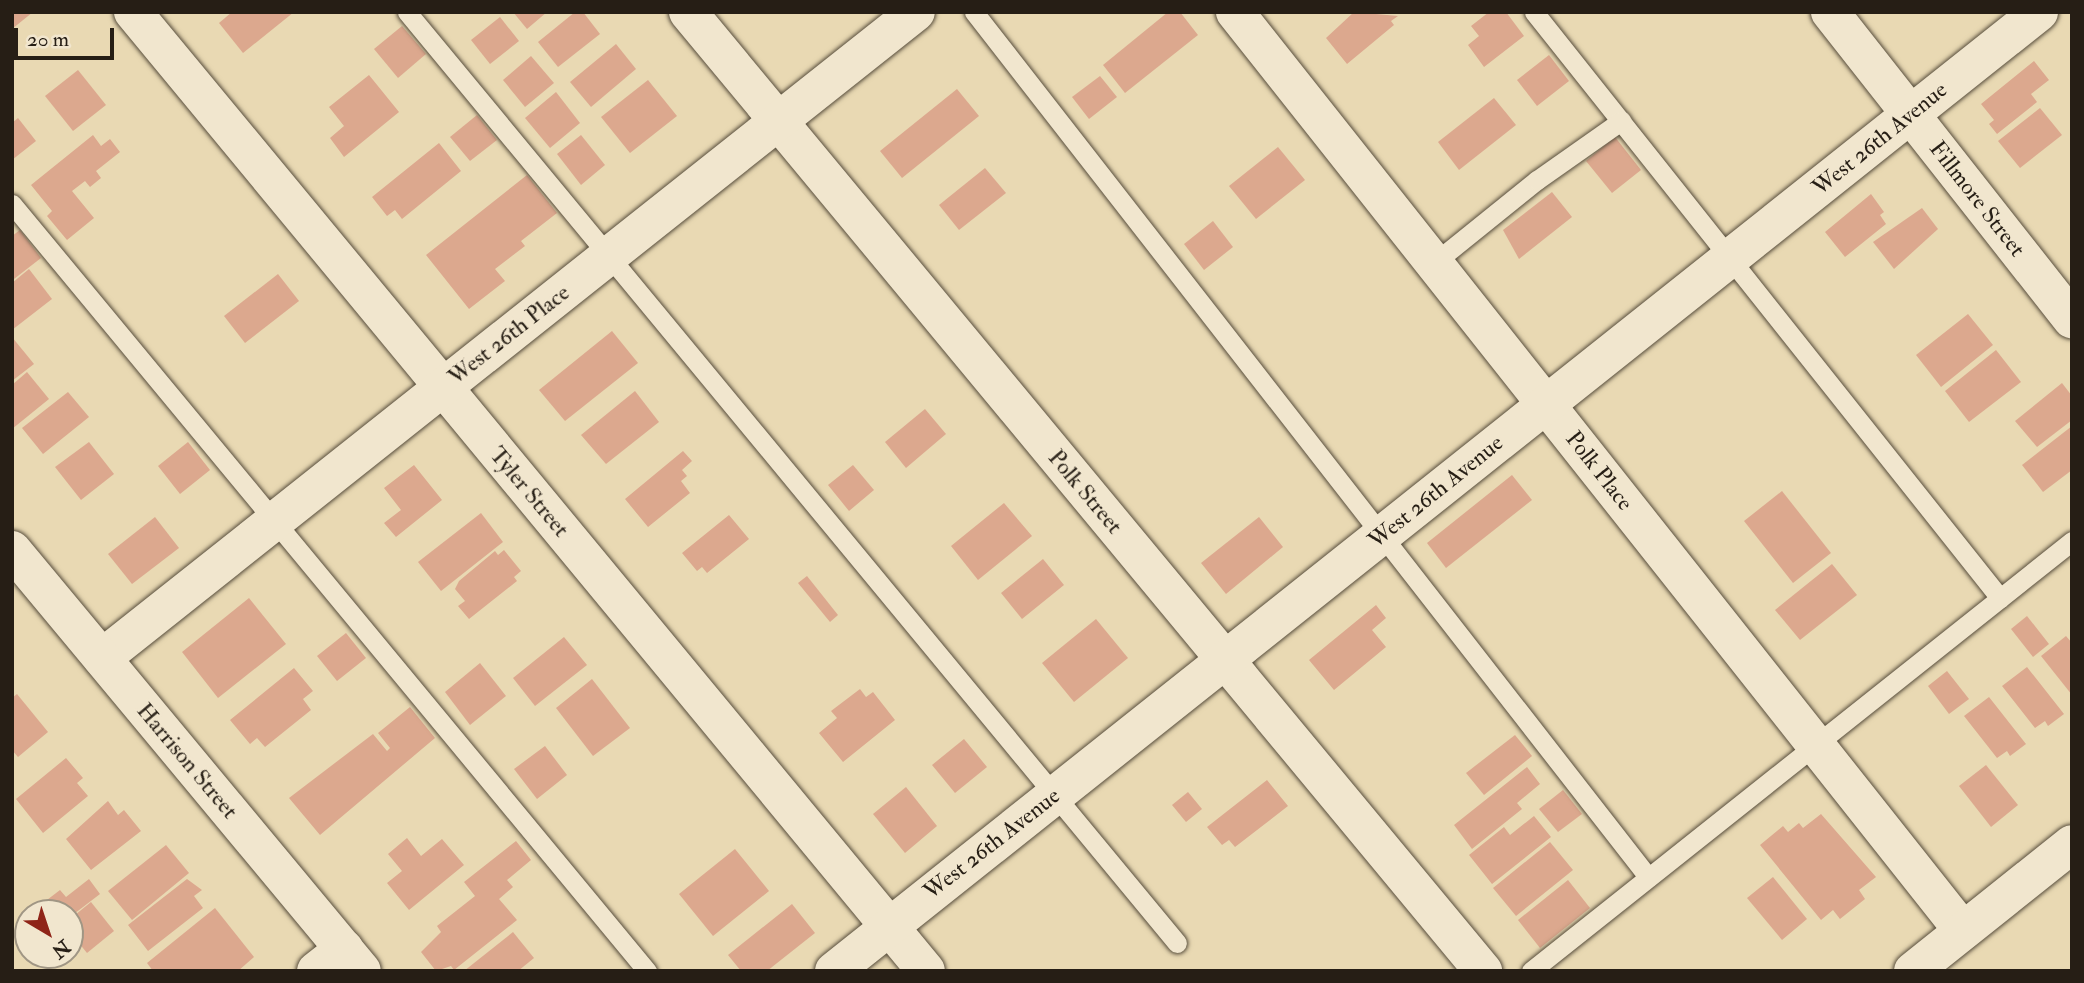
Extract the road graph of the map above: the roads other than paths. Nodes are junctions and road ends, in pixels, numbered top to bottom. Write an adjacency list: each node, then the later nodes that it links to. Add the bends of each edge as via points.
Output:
1 (133, 12): 18 (street, Tyler Street)
2 (407, 12): 14 (lane)
3 (688, 12): 11 (street, Polk Street)
4 (916, 12): 11 (street, West 26th Place)
5 (974, 12): 21 (lane)
6 (1236, 12): 16 (street, Polk Place)
7 (1534, 12): 12 (lane)
8 (1829, 12): 10 (street, Fillmore Street)
9 (2039, 12): 10 (street, West 26th Avenue)
10 (1911, 114): 15 (street, West 26th Avenue); 17 (street, Fillmore Street)
11 (779, 121): 14 (street, West 26th Place); 26 (street, Polk Street)
12 (1621, 121): 15 (lane); 16 (lane, via 1537,180)
13 (12, 204): 20 (lane)
14 (609, 256): 18 (street, West 26th Place); 28 (lane)
15 (1730, 258): 19 (street, West 26th Avenue); 24 (lane)
16 (1434, 263): 19 (street, Polk Place)
17 (2072, 319)
18 (443, 387): 20 (street, West 26th Place); 31 (street, Tyler Street)
19 (1546, 404): 21 (street, West 26th Avenue); 27 (street, Polk Place)
20 (273, 523): 25 (street, West 26th Place); 35 (lane)
21 (1382, 535): 26 (street, West 26th Avenue); 30 (lane)
22 (2072, 541): 24 (lane)
23 (12, 550): 25 (street, Harrison Street)
24 (2000, 598): 27 (lane)
25 (102, 658): 34 (street, Harrison Street)
26 (1224, 660): 28 (street, West 26th Avenue); 38 (street, Polk Street)
27 (1816, 744): 30 (lane); 32 (street, Polk Place)
28 (1055, 795): 31 (street, West 26th Avenue); 33 (lane)
29 (2072, 844): 32 (street)
30 (1648, 877): 39 (lane)
31 (889, 926): 36 (street, West 26th Avenue); 37 (street, Tyler Street)
32 (1963, 931): 40 (street)
33 (1177, 943)
34 (340, 963)
35 (647, 971)
36 (834, 971)
37 (926, 971)
38 (1483, 971)
39 (1531, 971)
40 (1913, 971)

